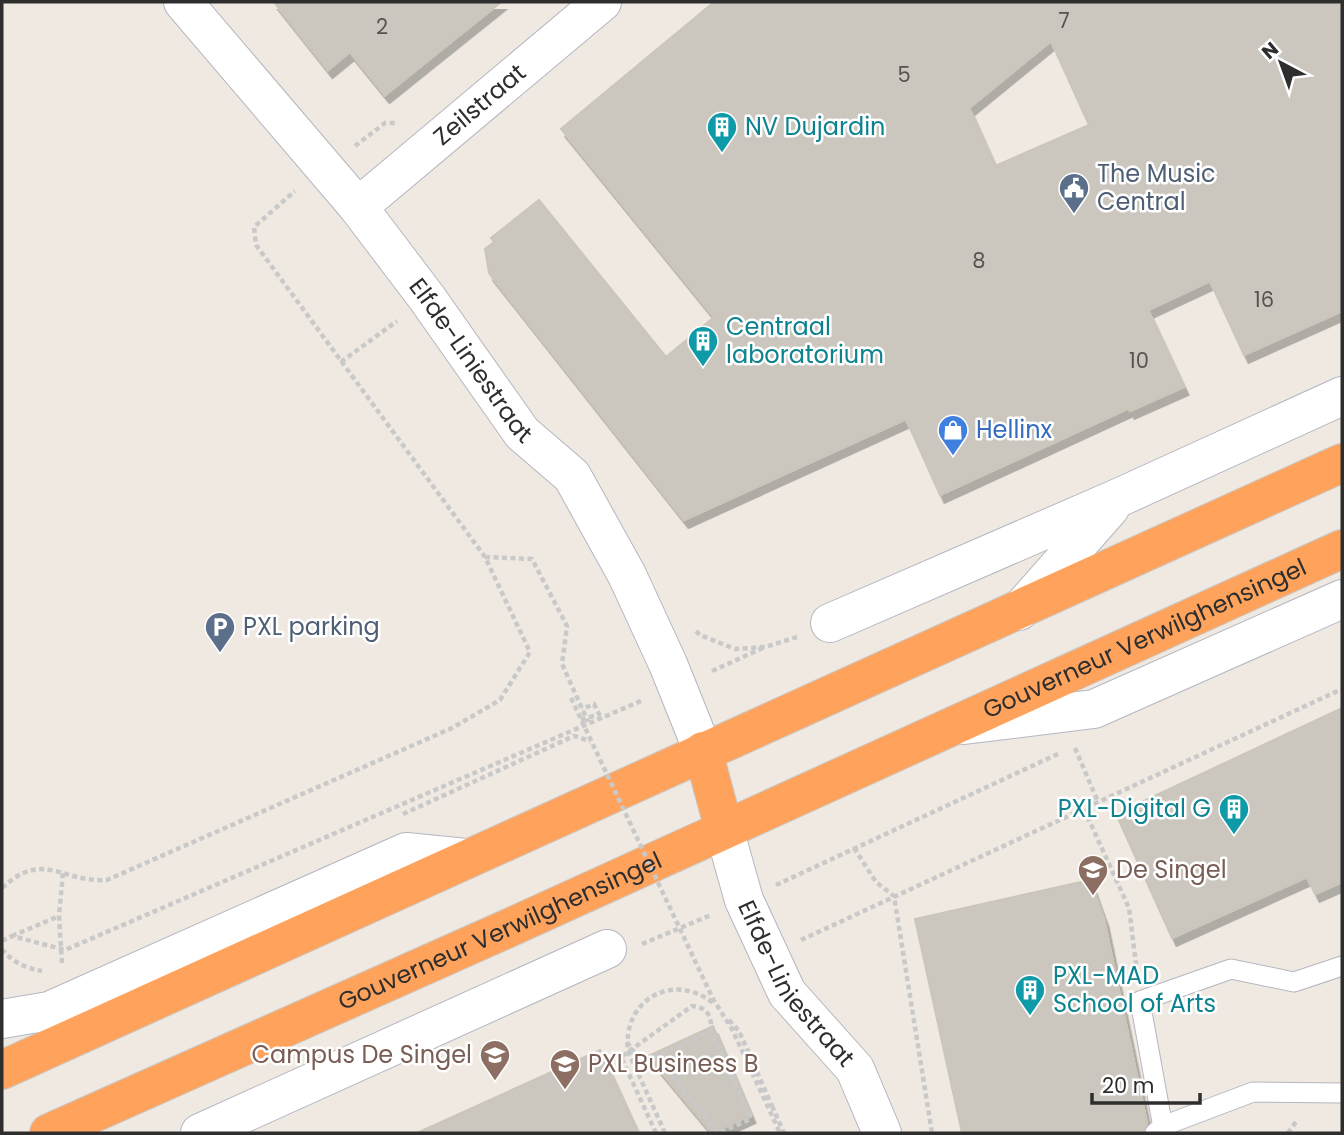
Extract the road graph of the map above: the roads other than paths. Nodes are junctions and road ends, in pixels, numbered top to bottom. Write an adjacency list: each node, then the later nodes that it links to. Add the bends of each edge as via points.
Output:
1 (183, 2): 3 (street, Elfde-Liniestraat)
2 (602, 2): 3 (street, Zeilstraat)
3 (358, 207): 12 (street, Elfde-Liniestraat, via 522,433 572,476 627,575)
4 (1342, 396): 6 (street)
5 (1342, 463): 9 (highway)
6 (1118, 498): 9 (street); 10 (street)
7 (1342, 549): 11 (highway, Gouverneur Verwilghensingel)
8 (1342, 599): 11 (street, Gouverneur Verwilghensingel, via 1094,709)
9 (1019, 611): 12 (highway)
10 (830, 623)
11 (948, 727): 13 (highway, Gouverneur Verwilghensingel)
12 (703, 751): 13 (highway); 14 (highway)
13 (724, 829): 21 (highway, Gouverneur Verwilghensingel); 23 (street, Elfde-Liniestraat, via 744,900 787,993 855,1069)
14 (466, 858): 17 (street, via 407,852 50,1011); 18 (highway)
15 (607, 949): 22 (street)
16 (1342, 966): 20 (lane, via 1294,982 1231,969 1140,1000)
17 (2, 1019)
18 (2, 1070)
19 (1342, 1093): 20 (lane, via 1253,1092)
20 (1161, 1131)
21 (49, 1133)
22 (200, 1133)
23 (882, 1133)

